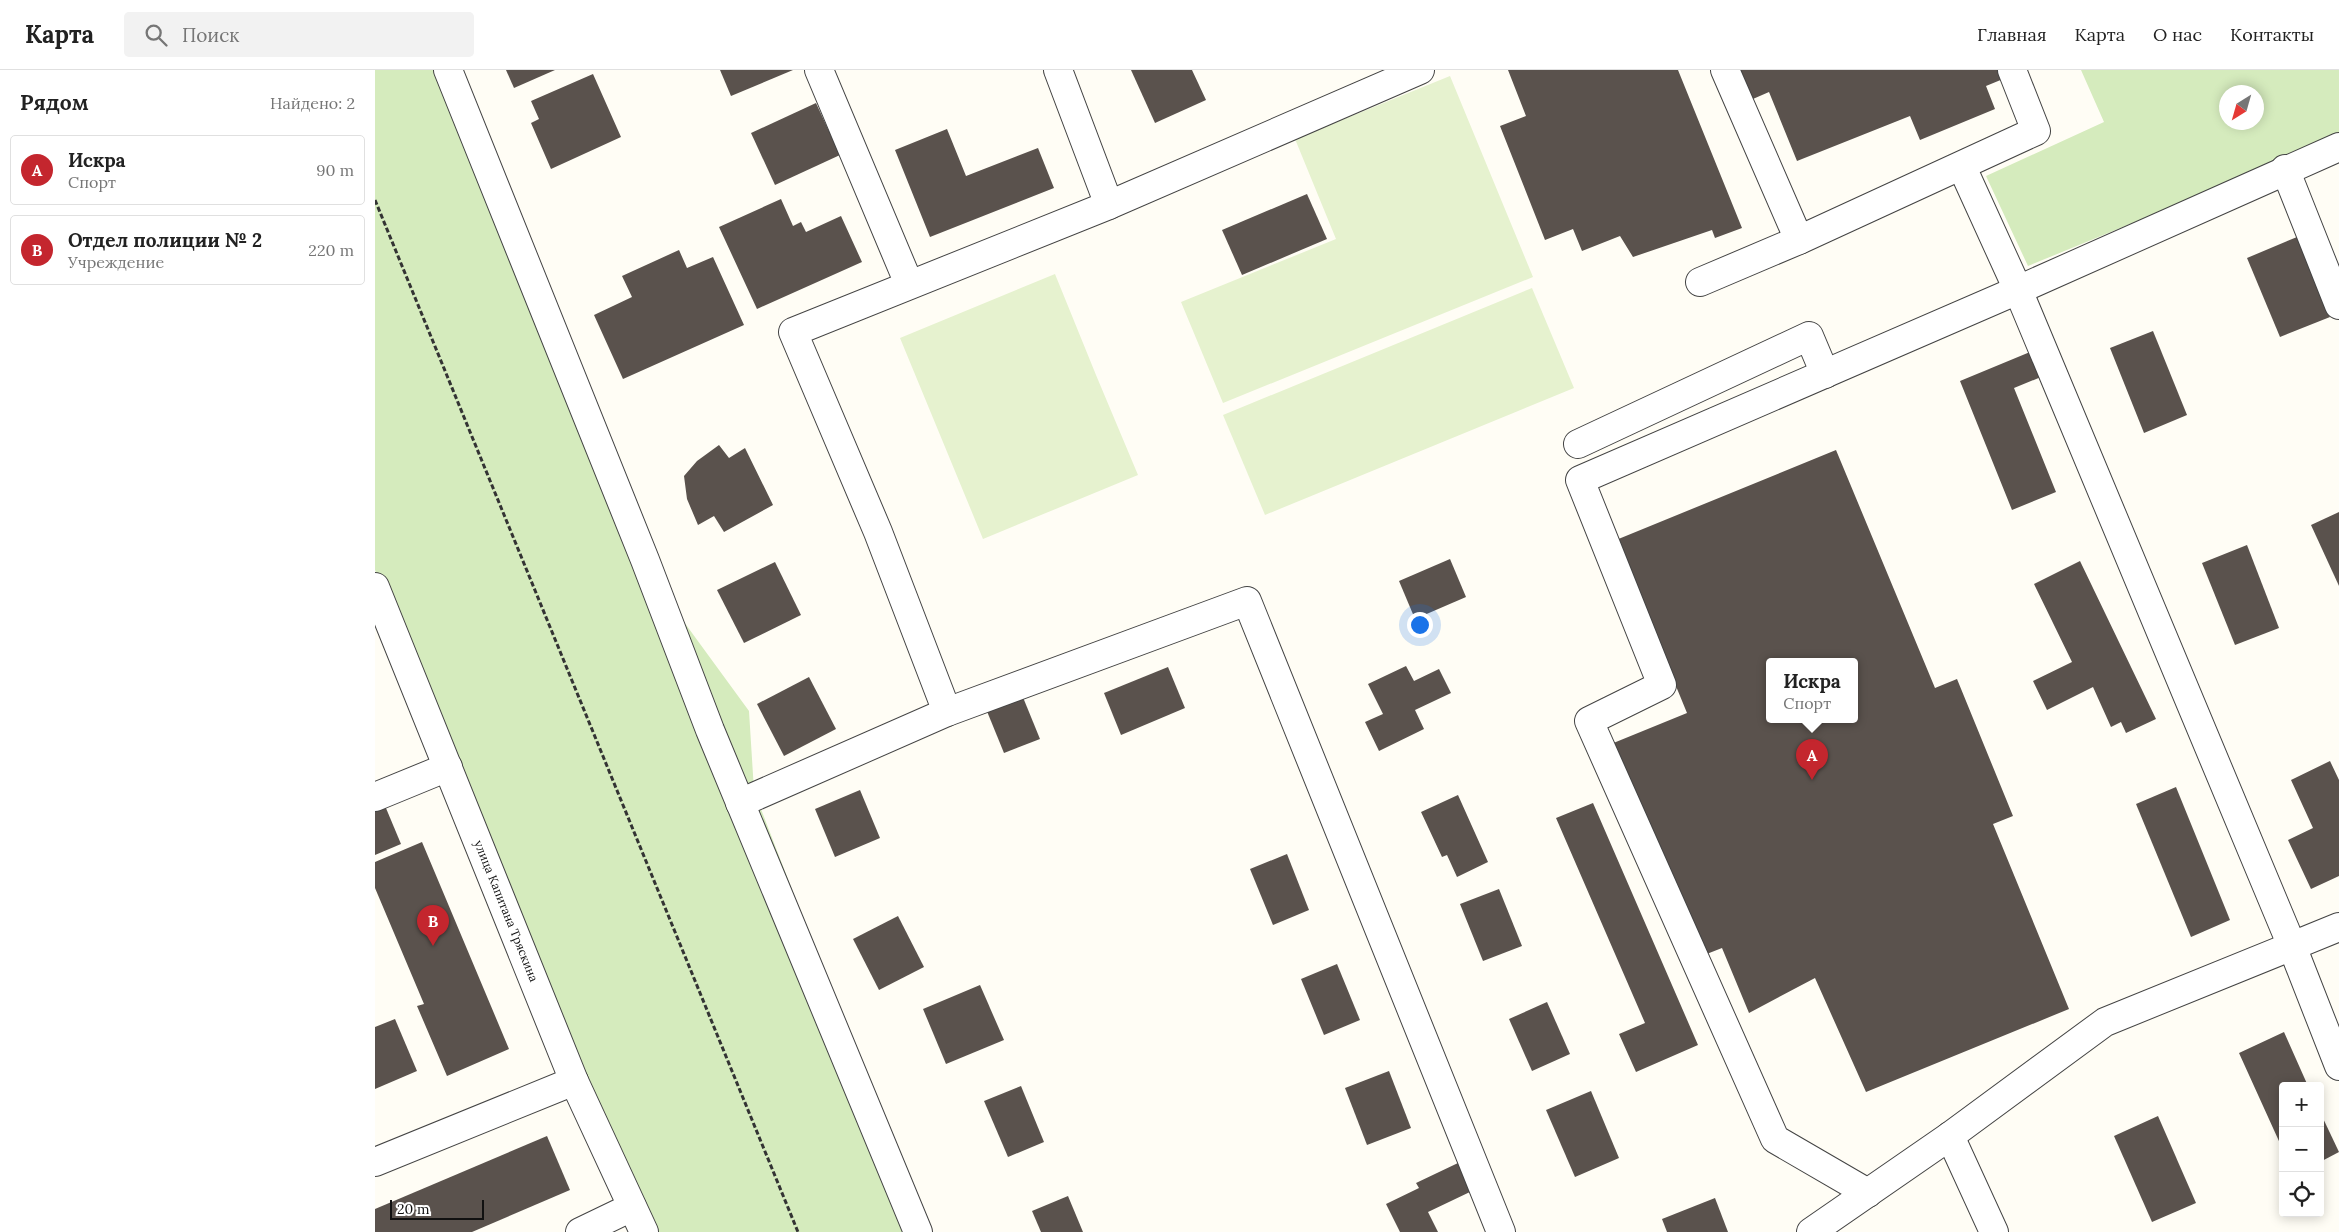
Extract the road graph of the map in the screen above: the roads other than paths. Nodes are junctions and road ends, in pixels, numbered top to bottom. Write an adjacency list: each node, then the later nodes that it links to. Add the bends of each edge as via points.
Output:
1 (448, 70): 22 (street)
2 (819, 70): 13 (street)
3 (1058, 70): 10 (street)
4 (1419, 70): 10 (street)
5 (1725, 70): 11 (street)
6 (2012, 70): 8 (street, via 2036,131)
7 (2339, 147): 9 (street)
8 (1962, 167): 11 (street); 14 (street)
9 (2285, 169): 14 (street); 15 (street)
10 (1109, 205): 13 (street)
11 (1799, 240): 12 (street)
12 (1700, 282)
13 (909, 284): 19 (street, via 793,332 878,532)
14 (2018, 290): 16 (street); 24 (street)
15 (2339, 305)
16 (1825, 374): 17 (street, via 1809,336); 29 (street, via 1580,480 1662,685 1589,721 1775,1139)
17 (1578, 444)
18 (375, 587): 20 (street, улица Капитана Тряскина)
19 (947, 712): 22 (street); 34 (street, via 1247,601)
20 (448, 767): 21 (street); 26 (street, улица Капитана Тряскина)
21 (375, 797)
22 (740, 804): 33 (street)
23 (2339, 927): 24 (street)
24 (2292, 946): 25 (street); 27 (street, via 2105,1022)
25 (2339, 1066)
26 (573, 1081): 28 (street); 30 (street, улица Капитана Тряскина)
27 (1951, 1136): 29 (street); 36 (street)
28 (375, 1162)
29 (1868, 1193): 35 (street)
30 (632, 1207): 31 (street); 32 (street, улица Капитана Тряскина)
31 (580, 1232)
32 (643, 1232)
33 (918, 1232)
34 (1501, 1232)
35 (1811, 1232)
36 (1994, 1232)

